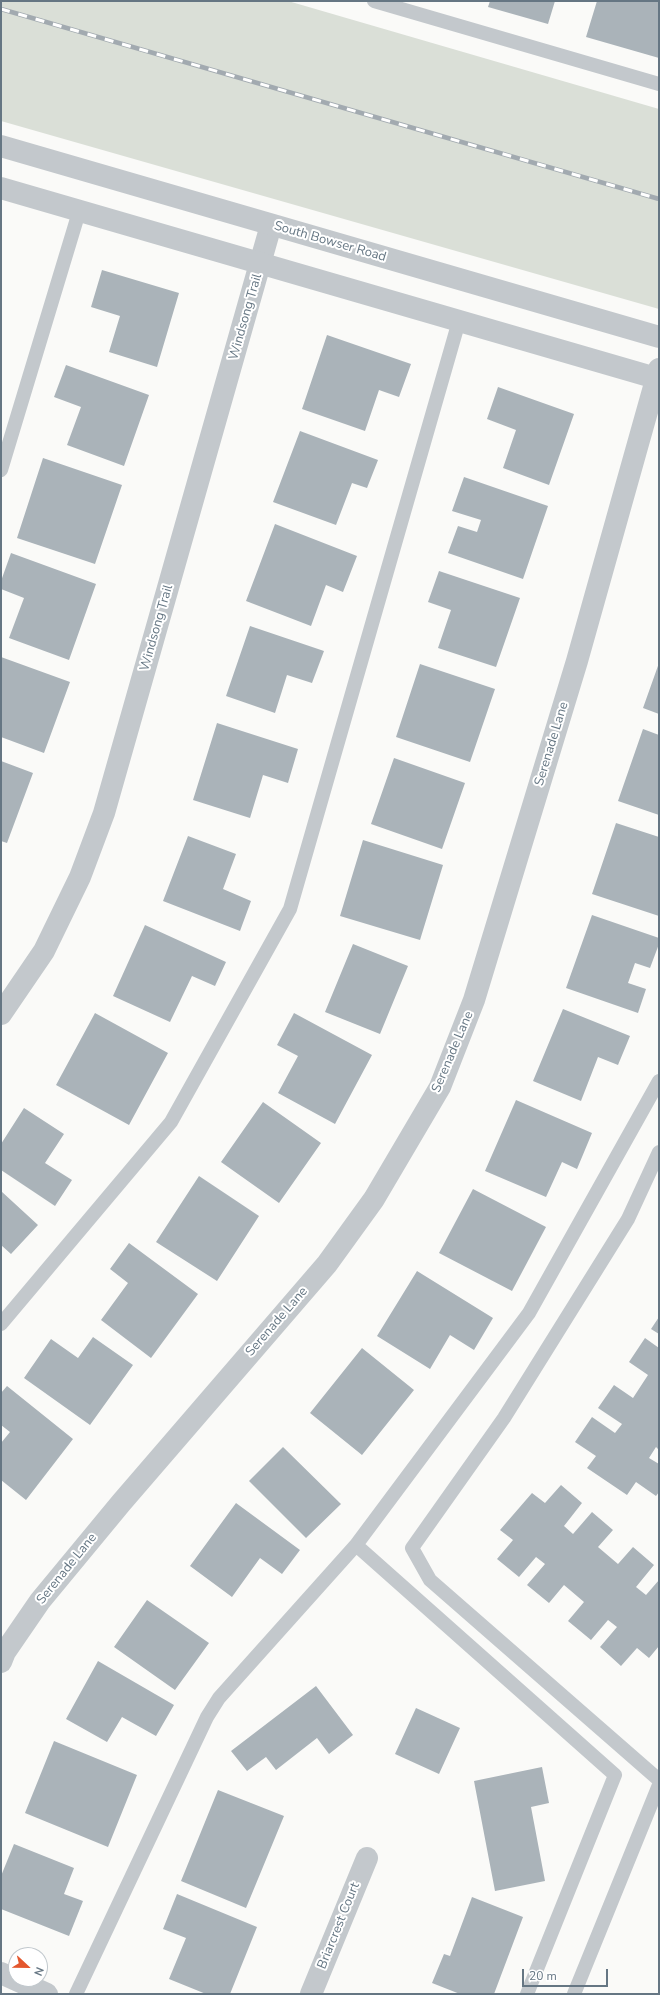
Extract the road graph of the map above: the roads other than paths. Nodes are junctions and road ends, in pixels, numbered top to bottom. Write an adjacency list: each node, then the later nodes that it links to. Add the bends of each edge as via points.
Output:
1 (374, 1): 2 (lane)
2 (659, 84)
3 (1, 146): 6 (street, South Bowser Road)
4 (1, 188): 5 (street)
5 (79, 212): 7 (street); 11 (lane)
6 (271, 225): 7 (street, Windsong Trail); 9 (street, South Bowser Road)
7 (261, 264): 8 (street); 12 (street, Windsong Trail, via 104,812 80,877 44,951)
8 (459, 321): 10 (street); 15 (lane, via 290,909 171,1122)
9 (659, 337)
10 (658, 375): 17 (street, Serenade Lane, via 577,662 481,978 440,1088 374,1199 326,1264 40,1601 5,1652)
11 (1, 470)
12 (1, 1014)
13 (659, 1081): 16 (lane, via 529,1313)
14 (659, 1152): 18 (lane, via 628,1219 591,1279 504,1418 412,1548 430,1580)
15 (1, 1324)
16 (356, 1545): 23 (lane, via 220,1698 207,1717); 25 (lane, via 615,1775)
17 (1, 1662)
18 (659, 1780)
19 (659, 1785): 26 (lane)
20 (367, 1858): 24 (street, Briarcrest Court)
21 (1, 1973): 22 (street)
22 (47, 1994)
23 (76, 1994)
24 (311, 1994)
25 (527, 1994)
26 (574, 1994)

